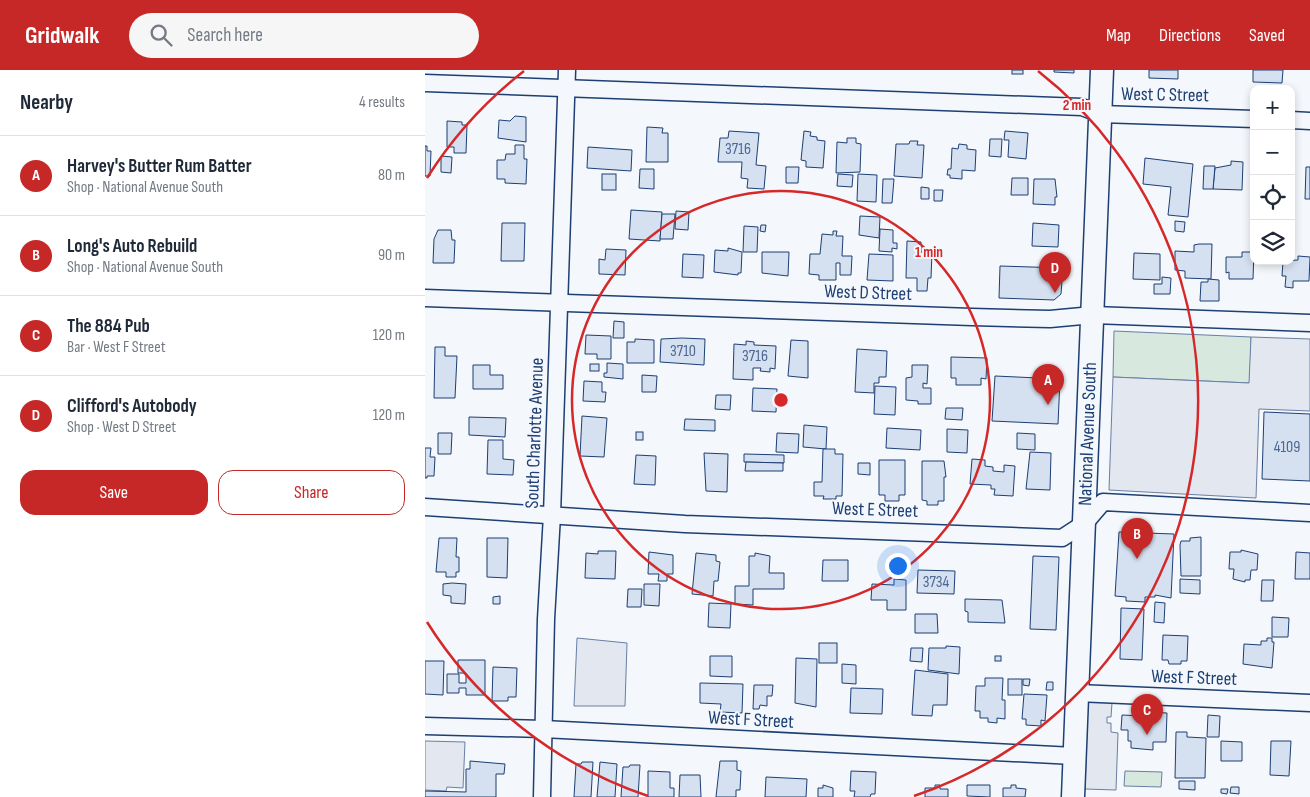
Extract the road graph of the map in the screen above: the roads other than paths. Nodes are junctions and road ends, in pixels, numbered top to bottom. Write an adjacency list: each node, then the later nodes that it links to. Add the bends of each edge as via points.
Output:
1 (567, 70): 4 (street, South Charlotte Avenue)
2 (1102, 70): 5 (main road, National Avenue South)
3 (425, 83): 4 (street, West C Street)
4 (566, 87): 5 (street, West C Street, via 1082,107); 10 (street, South Charlotte Avenue)
5 (1100, 114): 6 (street, West C Street); 11 (main road, National Avenue South)
6 (1250, 118)
7 (1295, 120): 8 (street)
8 (1310, 122)
9 (425, 298): 10 (street, West D Street)
10 (558, 301): 11 (street, West D Street, via 1050,319); 15 (street, South Charlotte Avenue)
11 (1093, 315): 12 (street, West D Street); 16 (main road, National Avenue South)
12 (1310, 323)
13 (425, 507): 15 (street, West E Street)
14 (1310, 513): 16 (street, West E Street, via 1103,502)
15 (552, 515): 16 (street, West E Street, via 685,524 1062,538); 20 (street, South Charlotte Avenue, via 545,619)
16 (1085, 523): 17 (main road, National Avenue South)
17 (1077, 693): 18 (street, West F Street); 21 (main road, National Avenue South)
18 (1310, 703)
19 (425, 726): 20 (street, West F Street)
20 (543, 729): 21 (street, West F Street); 22 (street, South Charlotte Avenue)
21 (1075, 756): 23 (main road, National Avenue South)
22 (542, 797)
23 (1073, 797)

